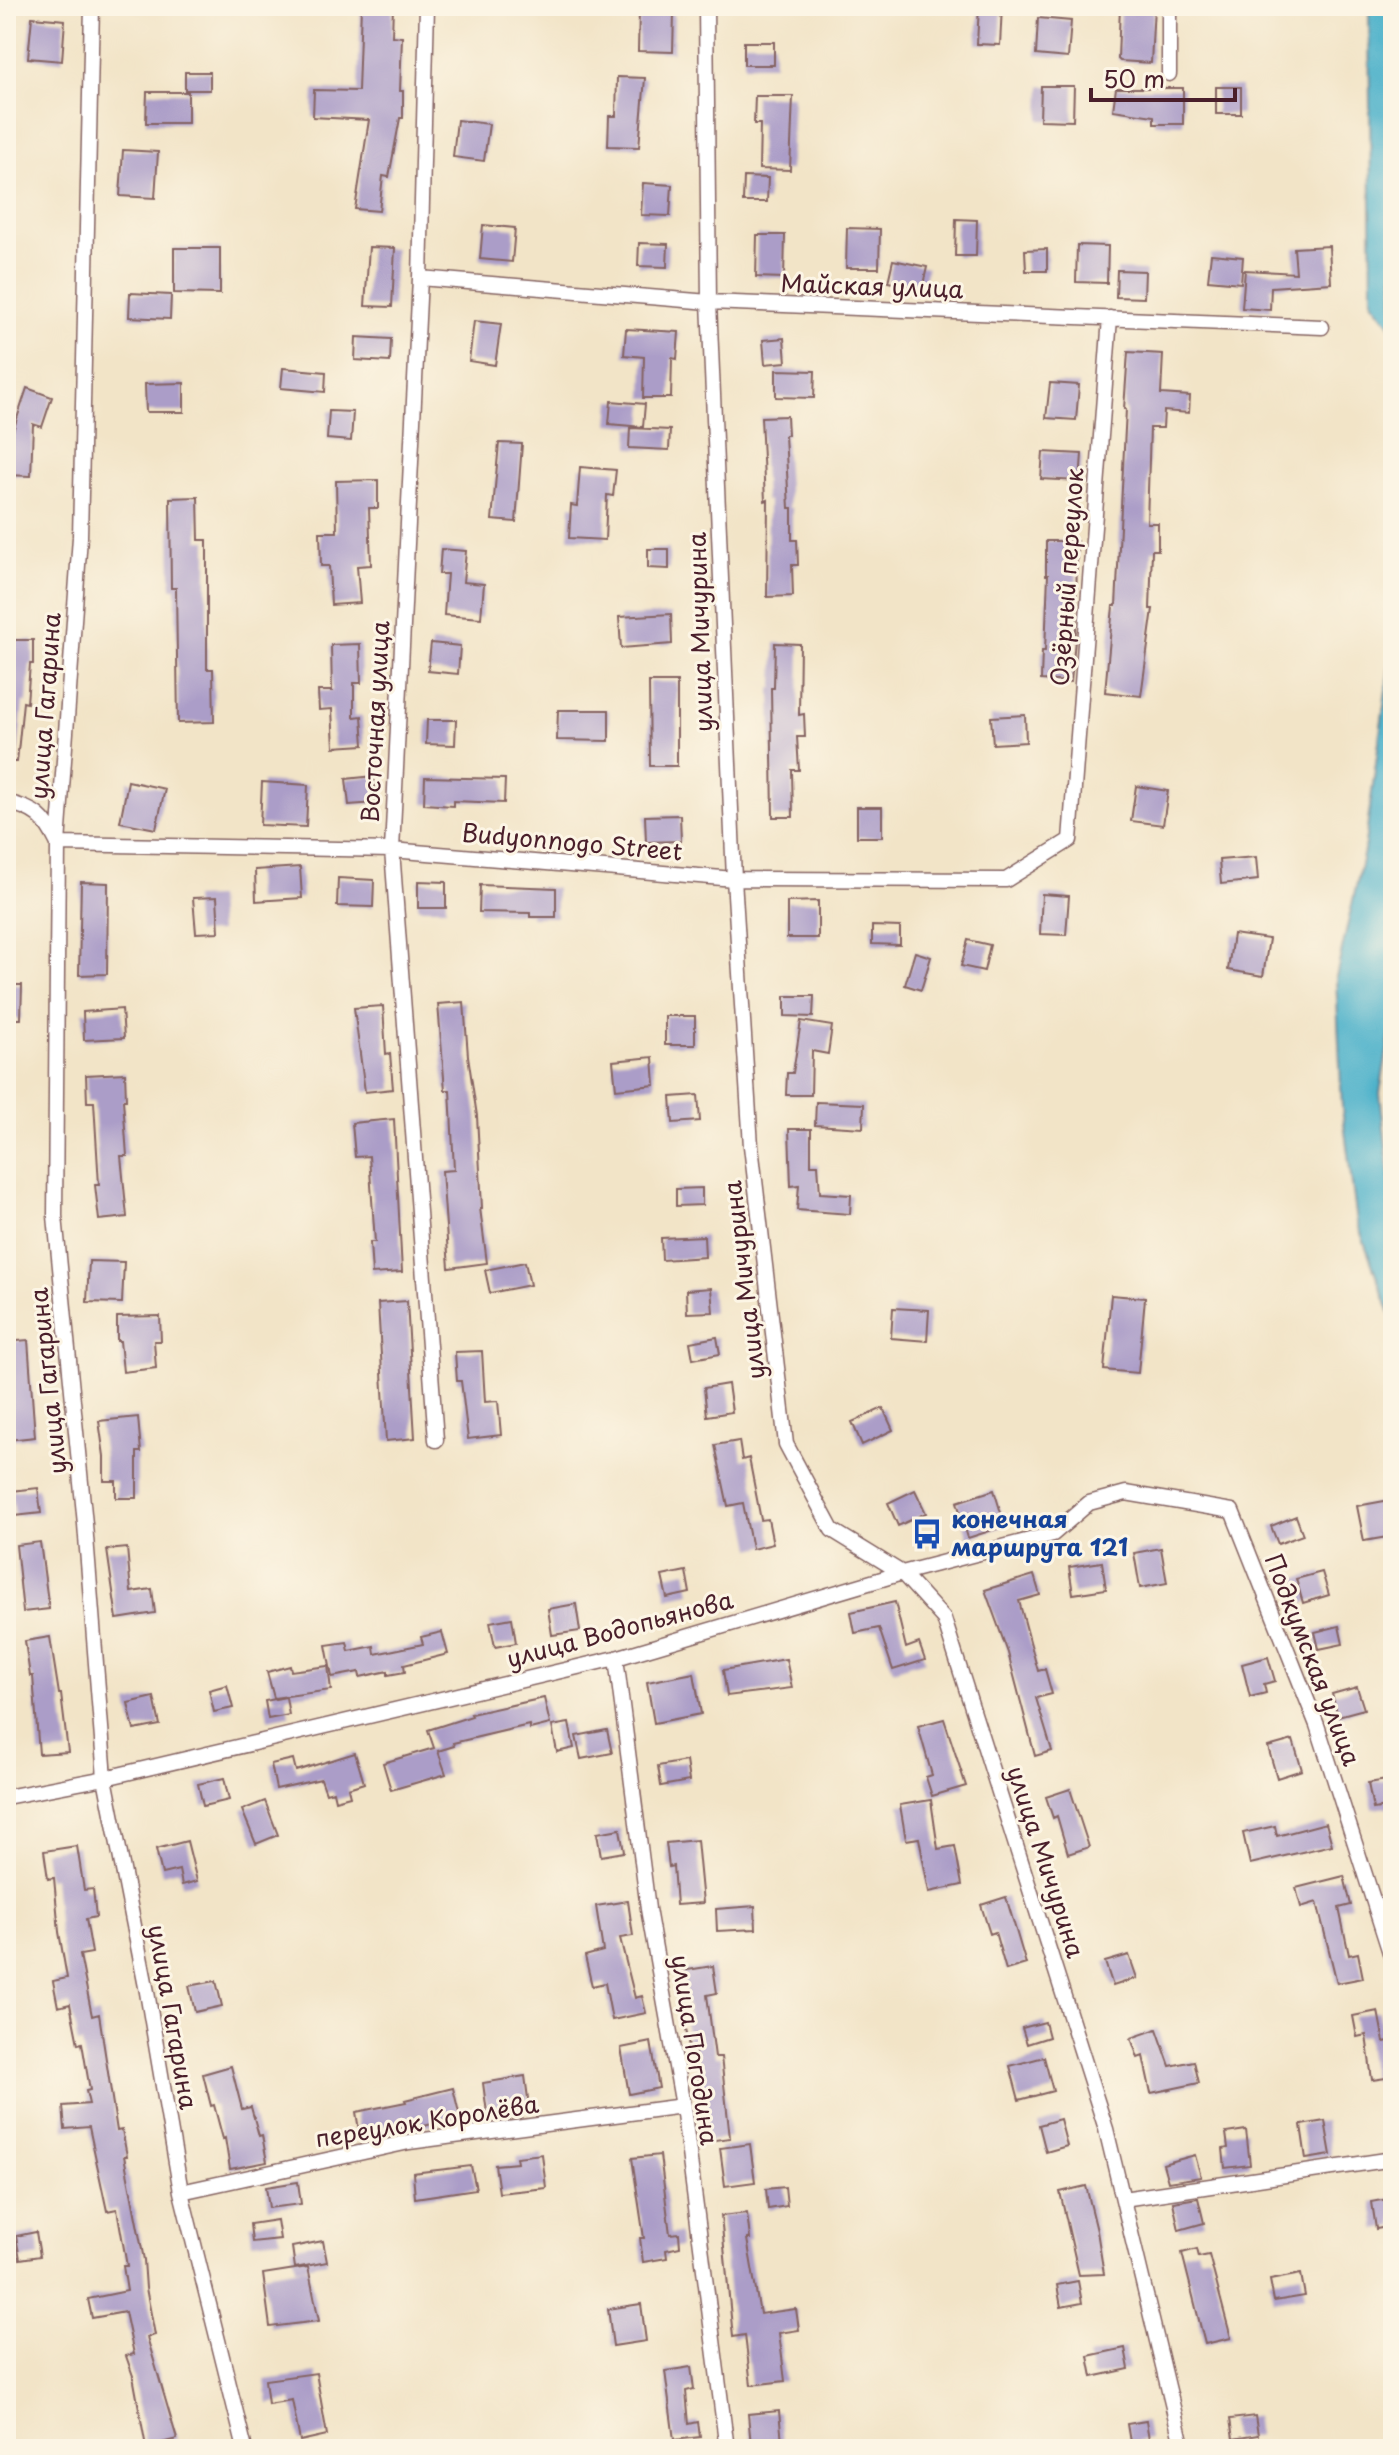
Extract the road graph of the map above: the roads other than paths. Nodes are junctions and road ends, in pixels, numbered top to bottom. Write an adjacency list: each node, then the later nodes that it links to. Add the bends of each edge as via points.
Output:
1 (92, 6): 12 (street, улица Гагарина, via 80,537)
2 (427, 6): 6 (street, Восточная улица)
3 (706, 6): 7 (street, улица Мичурина)
4 (1169, 6): 5 (street)
5 (1169, 74)
6 (420, 278): 7 (street, Майская улица); 13 (street, Восточная улица)
7 (709, 302): 8 (street, Майская улица); 14 (street, улица Мичурина)
8 (1110, 318): 9 (street, Майская улица); 11 (street, Озёрный переулок)
9 (1322, 327)
10 (6, 802): 12 (street, via 30,808 47,822)
11 (1070, 840): 14 (street, Budyonnogo Street, via 1006,880)
12 (58, 844): 13 (street, Budyonnogo Street); 19 (street, улица Гагарина, via 55,1216)
13 (392, 850): 14 (street, Budyonnogo Street); 15 (street, Восточная улица)
14 (734, 879): 17 (street, улица Мичурина, via 751,1146 786,1444 832,1530)
15 (436, 1440)
16 (1232, 1511): 17 (street, улица Водопьянова, via 1126,1493 1089,1503 1053,1534); 21 (street, Подкумская улица, via 1317,1725)
17 (902, 1573): 18 (street, улица Водопьянова); 25 (street, улица Мичурина, via 944,1619 1106,2129)
18 (616, 1658): 19 (street, улица Водопьянова); 22 (street, улица Погодина, via 648,1909)
19 (105, 1778): 20 (street, улица Водопьянова); 24 (street, улица Гагарина)
20 (6, 1797)
21 (1393, 1962)
22 (683, 2106): 24 (street, переулок Королёва, via 409,2142); 27 (street, улица Погодина)
23 (1393, 2159): 25 (street)
24 (181, 2192): 26 (street, улица Гагарина)
25 (1123, 2199): 28 (street, улица Мичурина)
26 (245, 2449)
27 (727, 2449)
28 (1183, 2449)

